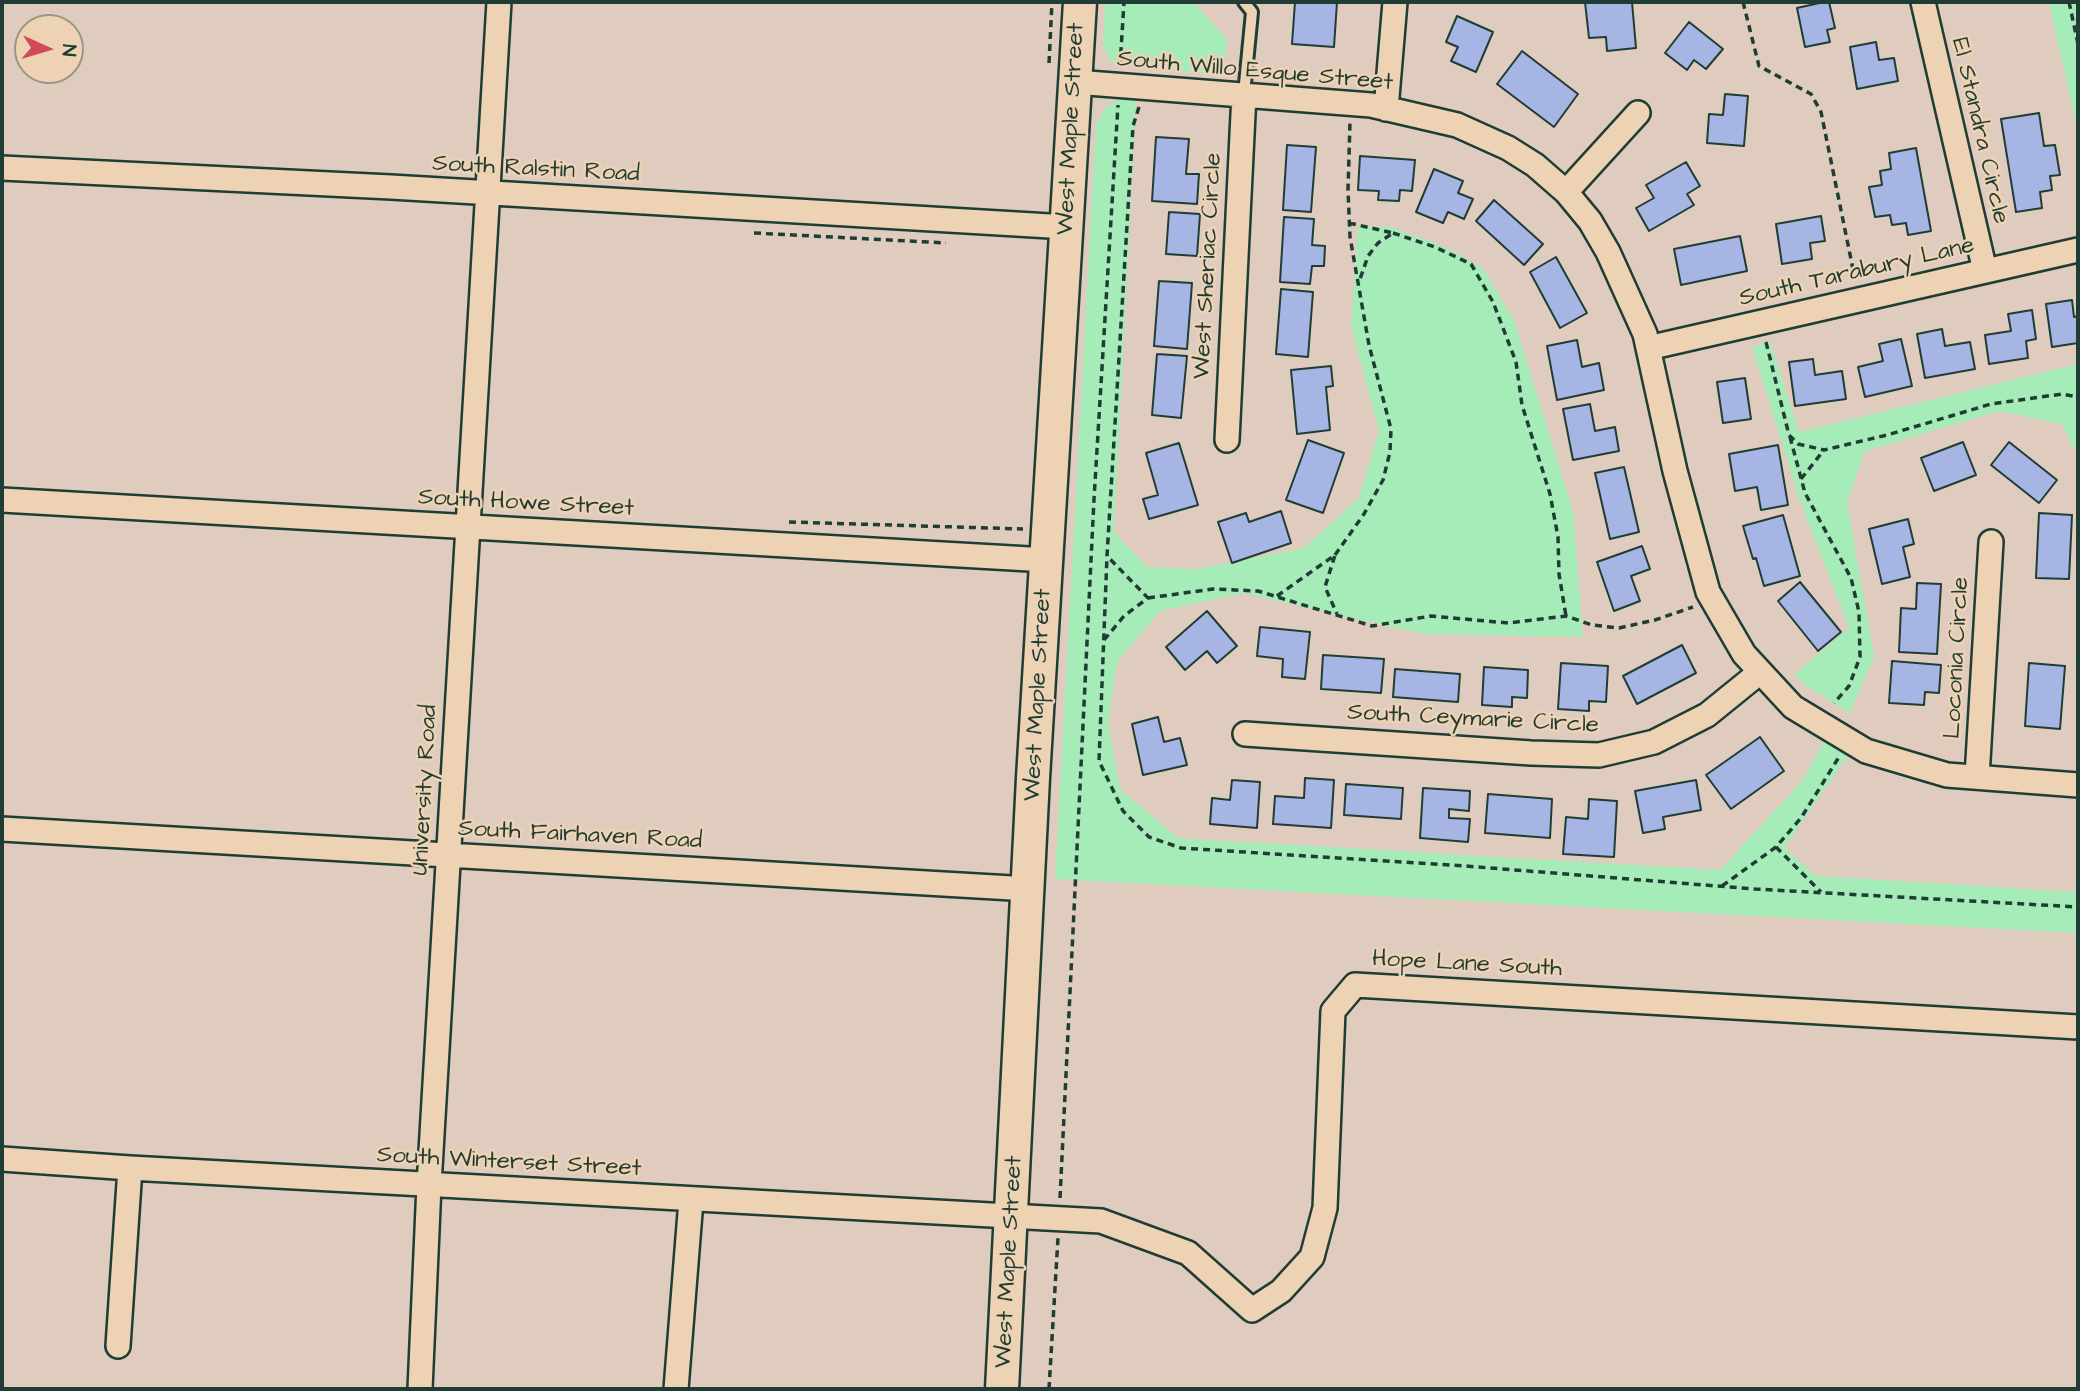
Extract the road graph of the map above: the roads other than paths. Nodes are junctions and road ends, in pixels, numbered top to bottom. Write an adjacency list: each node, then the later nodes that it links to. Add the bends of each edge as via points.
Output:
1 (499, 2): 12 (street, University Road)
2 (1080, 2): 6 (main road, West Maple Street)
3 (1244, 2): 7 (lane, via 1252,12)
4 (1395, 2): 8 (street)
5 (1923, 2): 15 (street, El Standra Circle)
6 (1075, 82): 7 (street, South Willo Esque Street); 13 (main road, West Maple Street)
7 (1244, 94): 8 (street, South Willo Esque Street); 17 (street, West Sheriac Circle)
8 (1386, 109): 11 (street, South Willo Esque Street, via 1457,124 1535,165)
9 (1638, 113): 11 (street)
10 (2, 168): 12 (street, South Ralstin Road)
11 (1566, 192): 16 (street, South Willo Esque Street, via 1608,253)
12 (488, 193): 13 (street, South Ralstin Road); 19 (street, University Road)
13 (1066, 227): 21 (main road, West Maple Street)
14 (2078, 250): 15 (street, South Tarabury Lane)
15 (1985, 271): 16 (street, South Tarabury Lane)
16 (1648, 348): 22 (street, South Willo Esque Street, via 1708,592)
17 (1227, 440)
18 (2, 500): 19 (street, South Howe Street)
19 (468, 526): 21 (street, South Howe Street); 27 (street, University Road)
20 (1991, 542): 24 (street, Loconia Circle)
21 (1047, 560): 28 (main road, West Maple Street)
22 (1760, 672): 23 (street, South Ceymarie Circle, via 1707,715 1654,742 1598,755); 24 (street, South Willo Esque Street, via 1793,707 1866,751 1947,775)
23 (1245, 734)
24 (1977, 777): 25 (street)
25 (2078, 785)
26 (2, 829): 27 (street, South Fairhaven Road)
27 (448, 855): 28 (street, South Fairhaven Road); 32 (street, University Road)
28 (1029, 889): 34 (main road, West Maple Street)
29 (2078, 1027): 34 (street, Hope Lane South, via 1355,985 1333,1011 1325,1208 1312,1256 1281,1291 1252,1310 1188,1253 1101,1221)
30 (2, 1159): 31 (street, South Winterset Street)
31 (130, 1168): 32 (street, South Winterset Street); 35 (street)
32 (429, 1185): 33 (street, South Winterset Street); 36 (street, University Road)
33 (691, 1200): 34 (street, South Winterset Street); 37 (street)
34 (1013, 1217): 38 (main road, West Maple Street)
35 (118, 1346)
36 (420, 1389)
37 (676, 1389)
38 (1002, 1389)

